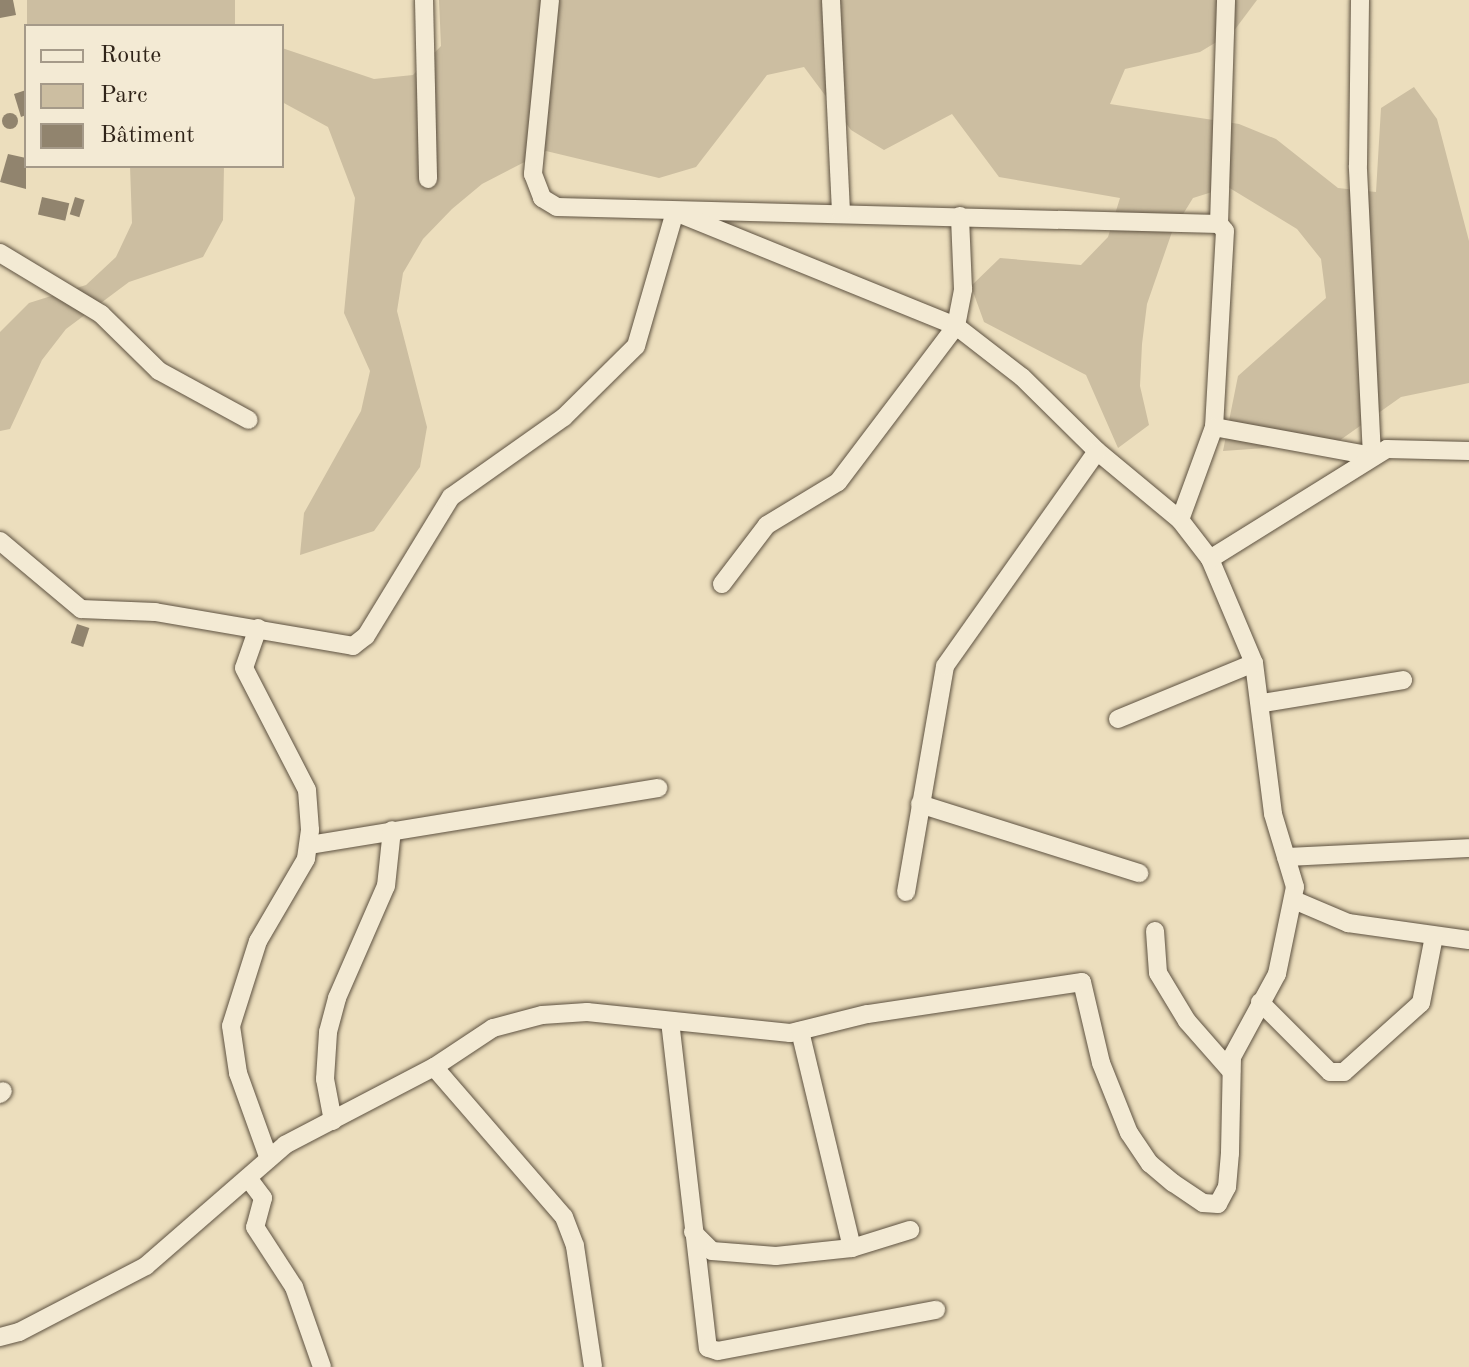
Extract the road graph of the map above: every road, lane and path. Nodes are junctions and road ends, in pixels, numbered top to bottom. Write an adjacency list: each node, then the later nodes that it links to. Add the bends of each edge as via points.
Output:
1 (424, 0): 6 (street)
2 (550, 0): 7 (street, via 534,187 557,207 578,211)
3 (831, 0): 8 (street)
4 (1226, 0): 10 (street)
5 (1360, 0): 17 (street, via 1358,165)
6 (428, 179)
7 (675, 212): 8 (street); 12 (street); 22 (street, via 636,346 564,417 451,497 366,636 346,646)
8 (841, 214): 9 (street)
9 (960, 216): 10 (street); 12 (street, via 963,289)
10 (1219, 224): 14 (street, via 1225,231)
11 (0, 253): 13 (street, via 101,314 159,371)
12 (956, 326): 15 (street, via 1022,377); 21 (street, via 838,482 767,525)
13 (249, 420)
14 (1214, 427): 17 (street); 18 (street)
15 (1097, 451): 18 (street); 28 (street, via 945,666)
16 (1469, 451): 17 (street, via 1403,448)
17 (1372, 456): 20 (street)
18 (1180, 520): 20 (street)
19 (0, 541): 22 (street, via 81,609 155,612)
20 (1210, 559): 23 (street)
21 (722, 584)
22 (258, 628): 30 (street, via 244,668 307,790)
23 (1254, 663): 25 (street); 26 (street)
24 (1403, 680): 25 (street)
25 (1263, 703): 32 (street, via 1273,814)
26 (1118, 719)
27 (658, 788): 29 (street)
28 (920, 804): 33 (street); 34 (street)
29 (392, 830): 30 (street); 44 (street, via 386,886 337,998 328,1032 325,1079)
30 (310, 845): 45 (street, via 294,886 254,952 231,1026 238,1073)
31 (1469, 848): 32 (street)
32 (1286, 857): 35 (street)
33 (1139, 873)
34 (906, 892)
35 (1294, 900): 37 (street, via 1348,923); 39 (street, via 1281,962)
36 (1155, 931): 43 (street, via 1158,973 1187,1021)
37 (1434, 936): 38 (street); 39 (street, via 1421,1003 1344,1072 1330,1072)
38 (1469, 940)
39 (1260, 1002): 43 (street, via 1238,1040)
40 (670, 1021): 41 (street); 42 (street, via 587,1012 542,1015 493,1028); 47 (street)
41 (800, 1031): 43 (street, via 867,1014 1082,982 1101,1063 1129,1133 1150,1164 1211,1205 1218,1204 1227,1187); 49 (street)
42 (434, 1067): 44 (street); 53 (street, via 564,1217 575,1246)
43 (1231, 1071)
44 (333, 1121): 45 (street)
45 (269, 1159): 46 (street)
46 (248, 1178): 51 (street, via 146,1266); 52 (street, via 263,1198 255,1227 294,1287)
47 (691, 1229): 49 (street, via 712,1251 776,1256); 50 (street, via 708,1348 718,1351)
48 (910, 1230): 49 (street)
49 (852, 1248)
50 (936, 1310)
51 (0, 1337)
52 (322, 1367)
53 (593, 1367)

